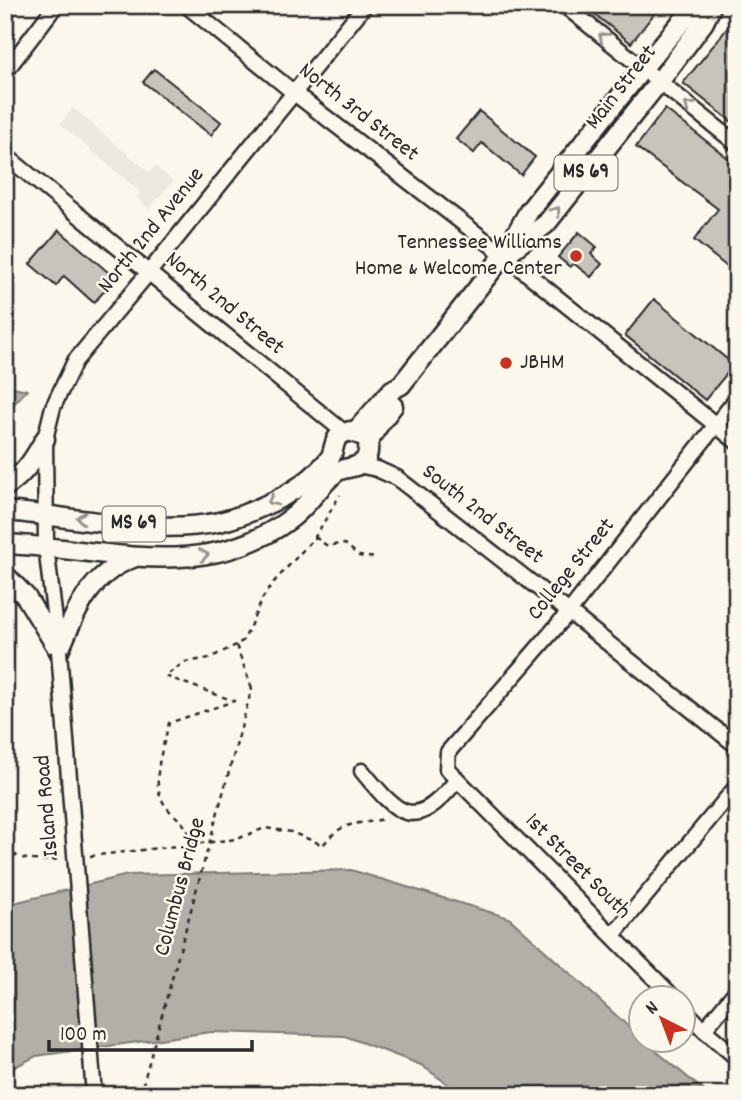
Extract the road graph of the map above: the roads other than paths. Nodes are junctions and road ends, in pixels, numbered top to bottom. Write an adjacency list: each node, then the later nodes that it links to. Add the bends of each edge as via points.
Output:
1 (56, 5): 8 (street)
2 (186, 5): 10 (street, North 3rd Street)
3 (365, 5): 10 (street, North 2nd Avenue)
4 (564, 5): 7 (street, one-way to 4)
5 (696, 5): 7 (main road, Main Street / MS 69)
6 (712, 5): 9 (main road, Main Street / MS 69)
7 (642, 69): 9 (street); 13 (main road, Main Street / MS 69, via 529,211)
8 (5, 72)
9 (659, 82): 11 (street, one-way to 9); 13 (main road, Main Street / MS 69, one-way to 9, via 546,224)
10 (293, 92): 13 (street, North 3rd Street); 14 (street, North 2nd Avenue)
11 (737, 144)
12 (5, 155): 14 (street, North 2nd Street)
13 (504, 255): 16 (street, North 3rd Street); 19 (main road, Main Street / MS 69, via 401,385 399,396)
14 (150, 271): 17 (street, North 2nd Avenue, via 75,361 53,407); 19 (street, North 2nd Street, via 316,410)
15 (737, 398): 16 (street, College Street)
16 (716, 425): 18 (street, North 3rd Street); 27 (street, College Street)
17 (45, 439): 20 (main road, via 33,461); 22 (street, North 2nd Avenue)
18 (737, 442)
19 (351, 449): 22 (main road, Main Street / MS 69, one-way to 22, via 298,488 222,521 164,526); 25 (main road, Main Street / MS 69, one-way to 19, via 198,557 245,544 292,519); 27 (street, South 2nd Street, via 397,478)
20 (5, 487)
21 (5, 511): 22 (main road, Main Street / MS 69)
22 (46, 514): 24 (street, Island Road)
23 (5, 544): 24 (main road, Main Street / MS 69)
24 (46, 546): 25 (main road, Main Street / MS 69); 28 (street, Island Road)
25 (136, 557): 28 (main road, via 111,568 86,594)
26 (5, 575): 28 (main road, via 31,604)
27 (569, 612): 29 (street, South 2nd Street); 31 (street, College Street, via 448,752)
28 (59, 651): 39 (street, Island Road, bridge)
29 (737, 746)
30 (362, 771): 31 (street, via 403,813 418,813 440,800)
31 (452, 774): 33 (street, 1st Street South)
32 (737, 786): 33 (street)
33 (614, 935): 34 (street, 1st Street South)
34 (660, 984)
35 (737, 990): 37 (street)
36 (696, 1022): 37 (street)
37 (704, 1030): 38 (street)
38 (737, 1058)
39 (94, 1095)

